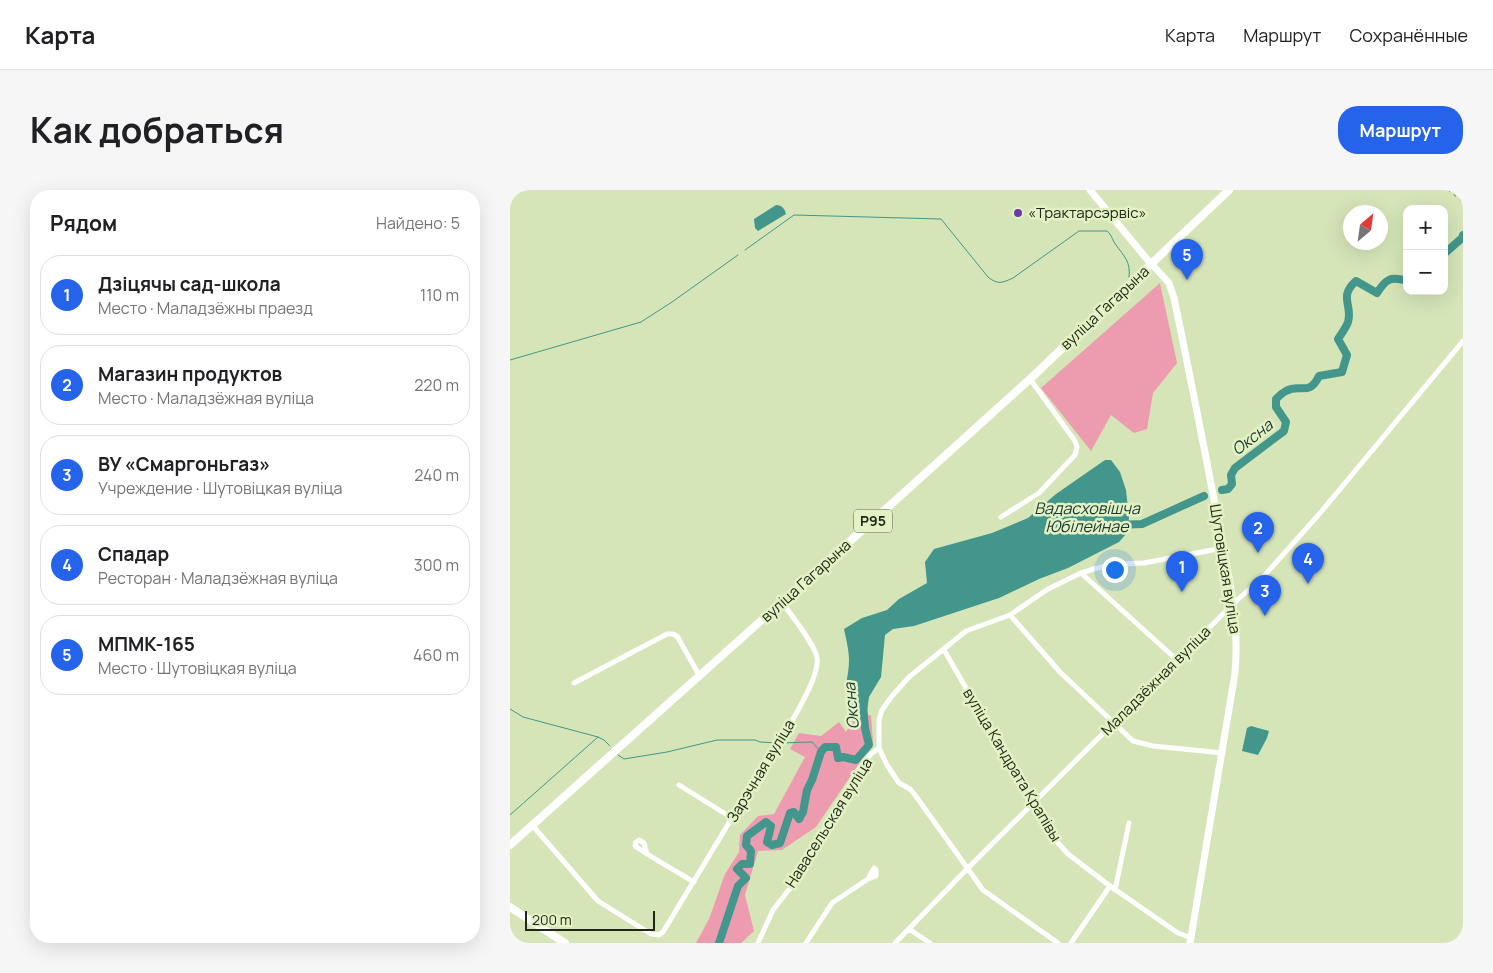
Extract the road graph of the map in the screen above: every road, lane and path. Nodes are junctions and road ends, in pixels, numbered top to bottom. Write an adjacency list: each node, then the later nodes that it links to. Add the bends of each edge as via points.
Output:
1 (1090, 190): 3 (main road, Шутовіцкая вуліца)
2 (1229, 190): 3 (main road, вуліца Гагарына / Р95)
3 (1152, 264): 5 (main road, вуліца Гагарына / Р95); 7 (main road, Шутовіцкая вуліца, via 1169,283 1174,298)
4 (1463, 341): 10 (street, Маладзёжная вуліца, via 1320,512 1264,576)
5 (1030, 379): 6 (street, via 1077,447 1075,455 1039,493); 9 (main road, вуліца Гагарына / Р95)
6 (1001, 517)
7 (1223, 548): 8 (street, Навасельская вуліца, via 1118,564); 10 (main road, Шутовіцкая вуліца)
8 (1081, 574): 11 (street, Навасельская вуліца, via 1048,589); 13 (street)
9 (782, 602): 14 (main road, вуліца Гагарына / Р95); 21 (street, Зарэчная вуліца, via 816,654 818,667 783,738)
10 (1234, 603): 13 (street, Маладзёжная вуліца); 18 (main road, Шутовіцкая вуліца, via 1236,658)
11 (1010, 615): 12 (street, Навасельская вуліца, via 966,631); 16 (street, via 1060,672)
12 (944, 650): 17 (street, Навасельская вуліца, via 909,677 882,710); 20 (street, вуліца Кандрата Крапівы)
13 (1177, 660): 16 (street, Маладзёжная вуліца)
14 (699, 676): 15 (street, via 677,636 667,634); 23 (main road, вуліца Гагарына / Р95)
15 (574, 683)
16 (1113, 724): 18 (street, via 1133,741); 20 (street, Маладзёжная вуліца)
17 (879, 748): 26 (street, via 900,783 916,795); 35 (street, Навасельская вуліца, via 858,769 791,887 773,910)
18 (1223, 753): 33 (main road, Шутовіцкая вуліца)
19 (679, 785): 21 (street)
20 (1033, 805): 26 (street, Маладзёжная вуліца); 29 (street, вуліца Кандрата Крапівы, via 1059,844)
21 (732, 818): 28 (street, Зарэчная вуліца)
22 (1128, 823): 30 (street)
23 (532, 825): 24 (main road, вуліца Гагарына / Р95); 28 (street, Зарэчная вуліца, via 598,901 651,934 659,935 667,928)
24 (510, 845)
25 (647, 854): 28 (street)
26 (968, 868): 32 (street, Маладзёжная вуліца); 39 (street, via 983,890)
27 (868, 879): 36 (street, via 832,903)
28 (694, 882)
29 (1110, 886): 30 (street, вуліца Кандрата Крапівы); 40 (street)
30 (1115, 890): 33 (street, вуліца Кандрата Крапівы)
31 (510, 907): 34 (main road)
32 (909, 929): 37 (street, Маладзёжная вуліца); 38 (street)
33 (1190, 940)
34 (565, 943)
35 (758, 943)
36 (806, 943)
37 (895, 943)
38 (930, 943)
39 (1058, 943)
40 (1071, 943)

